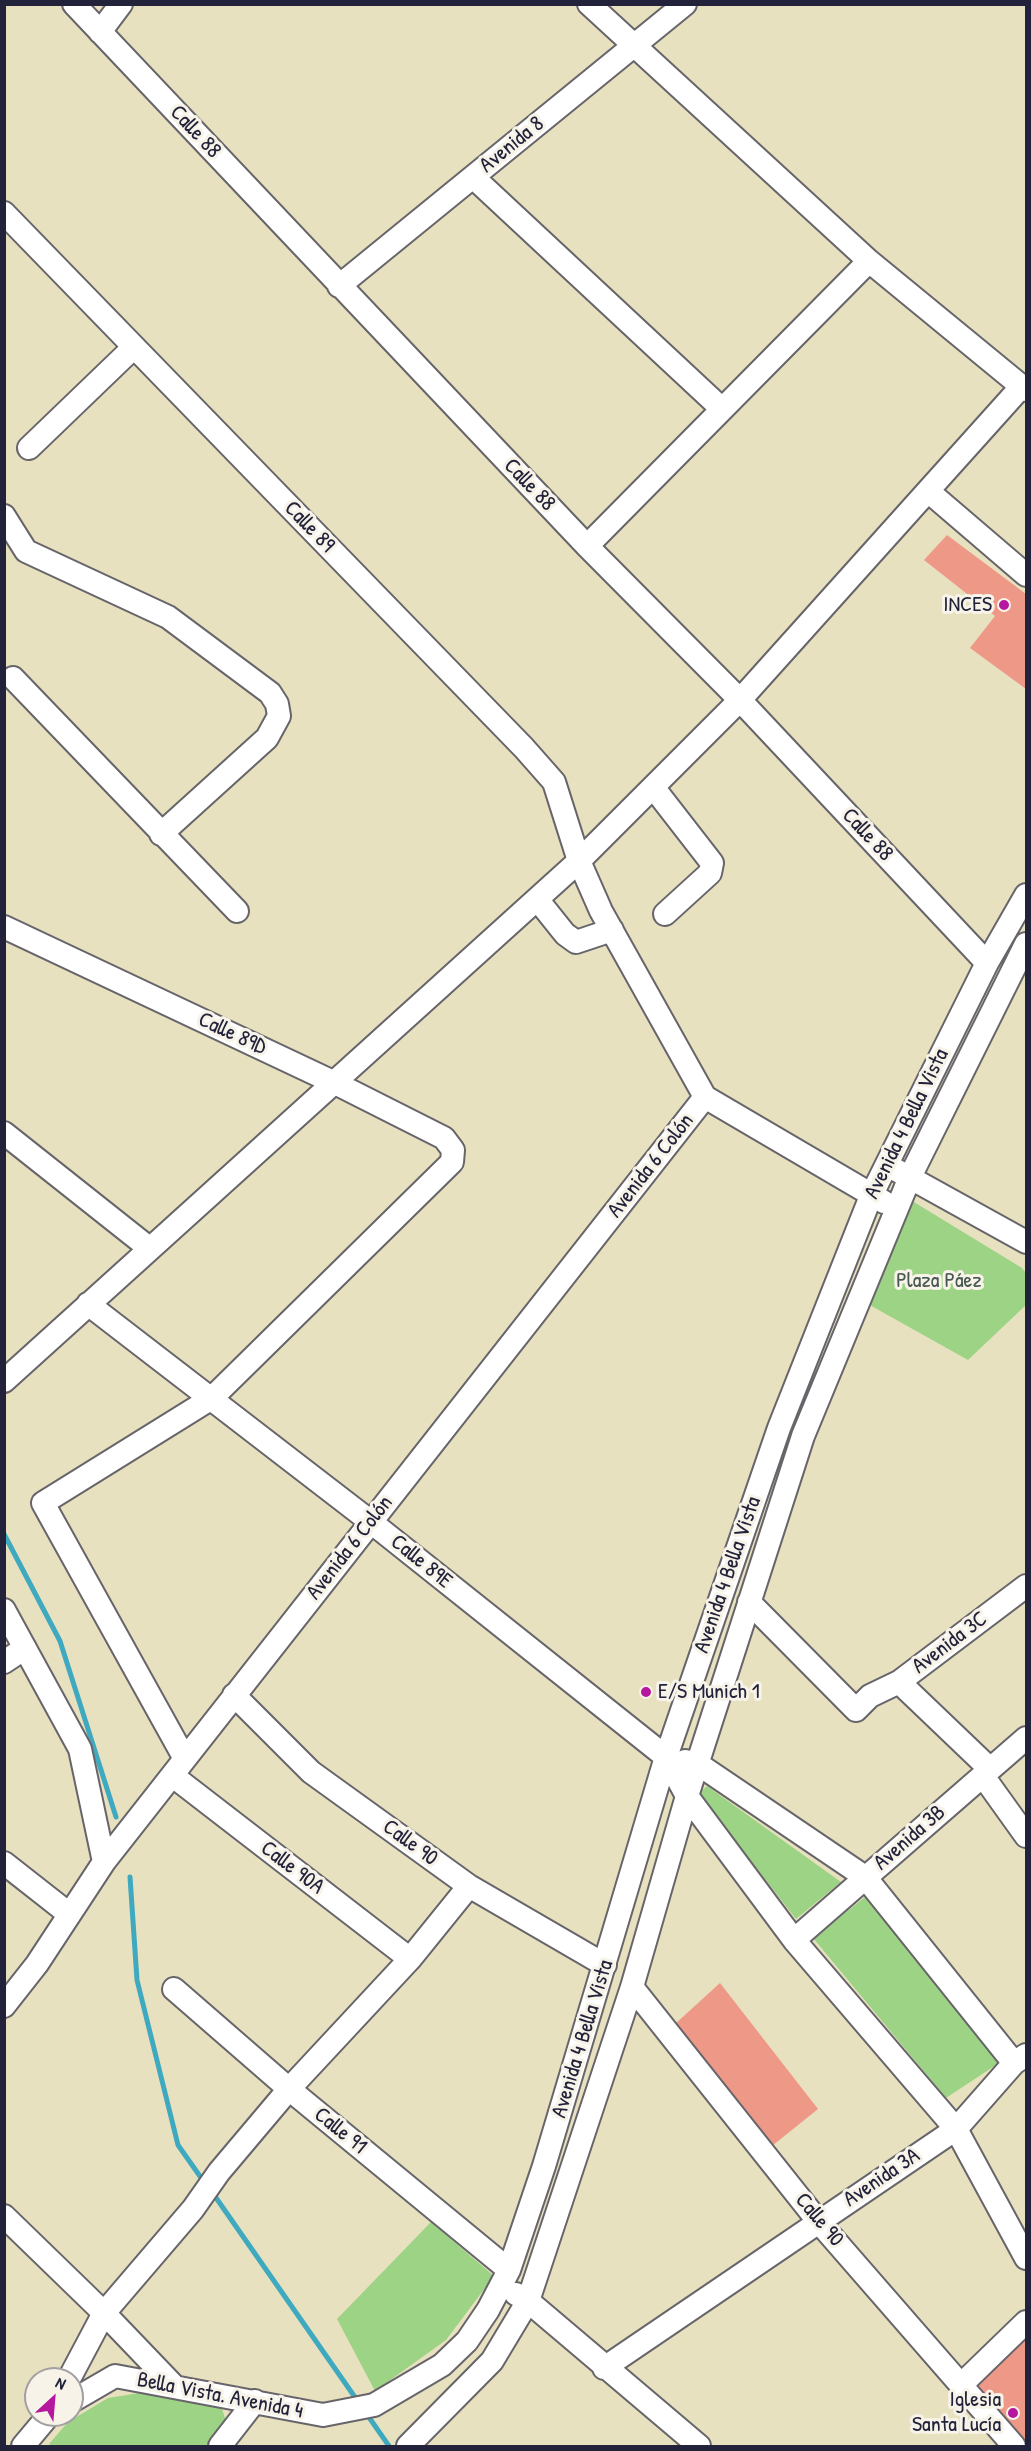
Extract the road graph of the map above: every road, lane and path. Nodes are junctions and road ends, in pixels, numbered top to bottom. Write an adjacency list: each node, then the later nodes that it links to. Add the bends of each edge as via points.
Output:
1 (74, 4): 5 (street, Calle 88)
2 (121, 4): 5 (street)
3 (588, 4): 6 (street)
4 (685, 4): 6 (street, Avenida 8)
5 (100, 32): 10 (street, Calle 88)
6 (634, 46): 7 (street, Avenida 8); 9 (street)
7 (472, 177): 10 (street, Avenida 8); 13 (street)
8 (4, 213): 11 (street, Calle 89)
9 (869, 261): 12 (street); 13 (street)
10 (339, 286): 17 (street, Calle 88)
11 (134, 347): 14 (street); 23 (street, Calle 89, via 538,763 560,796)
12 (1024, 388): 15 (street)
13 (722, 409): 17 (street)
14 (29, 448)
15 (928, 491): 18 (street); 20 (street)
16 (4, 516): 22 (street, via 26,551 168,617 270,693 277,704 279,716 267,738)
17 (587, 546): 20 (street, Calle 88)
18 (1026, 575)
19 (13, 678): 22 (street)
20 (740, 700): 21 (street); 31 (street, Calle 88)
21 (653, 787): 23 (street); 27 (street, via 712,862 710,873)
22 (161, 834): 26 (street)
23 (579, 861): 25 (street); 29 (street, Calle 89)
24 (1026, 895): 31 (street, Avenida 4 Bella Vista)
25 (537, 899): 29 (street, via 576,942); 32 (street)
26 (237, 911)
27 (665, 914)
28 (4, 927): 32 (street, Calle 89D)
29 (612, 930): 33 (street, Calle 89)
30 (1026, 944): 36 (street, Avenida 4 Bella Vista)
31 (987, 963): 35 (street, Avenida 4 Bella Vista)
32 (335, 1083): 40 (street); 43 (street, Calle 89D, via 444,1138 453,1150 452,1162)
33 (705, 1097): 37 (street); 44 (street, Avenida 6 Colón)
34 (4, 1133): 40 (street)
35 (887, 1165): 36 (street); 37 (street, Avenida 4 Bella Vista)
36 (910, 1177): 38 (street, Avenida 4 Bella Vista); 39 (street)
37 (871, 1196): 38 (street); 53 (street, Avenida 4 Bella Vista, via 778,1428)
38 (896, 1208): 46 (street, Avenida 4 Bella Vista, via 803,1436)
39 (1026, 1242)
40 (149, 1248): 41 (street)
41 (88, 1304): 42 (street); 43 (street, Calle 89E)
42 (4, 1381)
43 (212, 1398): 44 (street, Calle 89E); 55 (street, via 43,1503)
44 (371, 1522): 51 (street, Avenida 6 Colón); 53 (street, Calle 89E)
45 (1026, 1586): 50 (street, Avenida 3C)
46 (750, 1602): 50 (street, Avenida 3C, via 856,1710 870,1696); 54 (street, Avenida 4 Bella Vista)
47 (4, 1610): 48 (street)
48 (25, 1648): 49 (street); 59 (street, via 80,1749)
49 (4, 1662)
50 (899, 1682): 56 (street)
51 (234, 1695): 55 (street, Avenida 6 Colón); 62 (street, Calle 90, via 311,1772)
52 (1026, 1738): 56 (street, Avenida 3B)
53 (666, 1757): 54 (street); 57 (street); 66 (street, Avenida 4 Bella Vista)
54 (698, 1764): 57 (street, Avenida 4 Bella Vista); 61 (street)
55 (179, 1768): 59 (street, Avenida 6 Colón); 65 (street, Calle 90A)
56 (986, 1772): 58 (street); 61 (street, Avenida 3B)
57 (687, 1796): 64 (street); 67 (street, Avenida 4 Bella Vista)
58 (1026, 1836)
59 (104, 1862): 63 (street, Avenida 6 Colón)
60 (4, 1863): 63 (street)
61 (865, 1877): 64 (street, Avenida 3B); 70 (street)
62 (469, 1886): 65 (street); 66 (street, Calle 90)
63 (69, 1914): 69 (street, Avenida 6 Colón)
64 (794, 1940): 72 (street)
65 (410, 1959): 71 (street)
66 (605, 1965): 76 (street, Avenida 4 Bella Vista, via 544,2166)
67 (632, 1987): 74 (street, Calle 90); 77 (street, Avenida 4 Bella Vista)
68 (174, 1989): 71 (street, Calle 91)
69 (4, 2006)
70 (1020, 2059): 72 (street, Avenida 3A)
71 (289, 2089): 76 (street, Calle 91); 78 (street)
72 (956, 2129): 74 (street, Avenida 3A); 75 (street)
73 (4, 2216): 78 (street)
74 (818, 2221): 81 (street, Avenida 3A); 83 (street, Calle 90)
75 (1026, 2258)
76 (505, 2278): 77 (street, Calle 91); 86 (street, Avenida 4 Bella Vista, via 467,2341 442,2365)
77 (528, 2301): 81 (street, Calle 91); 88 (street, Avenida 4 Bella Vista, via 478,2379)
78 (104, 2313): 80 (street); 82 (street)
79 (1026, 2322): 83 (street)
80 (75, 2367)
81 (604, 2368): 91 (street, Calle 91)
82 (172, 2385): 84 (street, Bella Vista. Avenida 4, via 115,2376); 85 (street, Bella Vista. Avenida 4)
83 (961, 2385): 92 (street, Calle 90)
84 (84, 2394)
85 (255, 2401): 86 (street, Bella Vista. Avenida 4, via 322,2415); 90 (street)
86 (374, 2404)
87 (40, 2427): 89 (street)
88 (415, 2439)
89 (23, 2446)
90 (220, 2446)
91 (699, 2446)
92 (1014, 2446)

